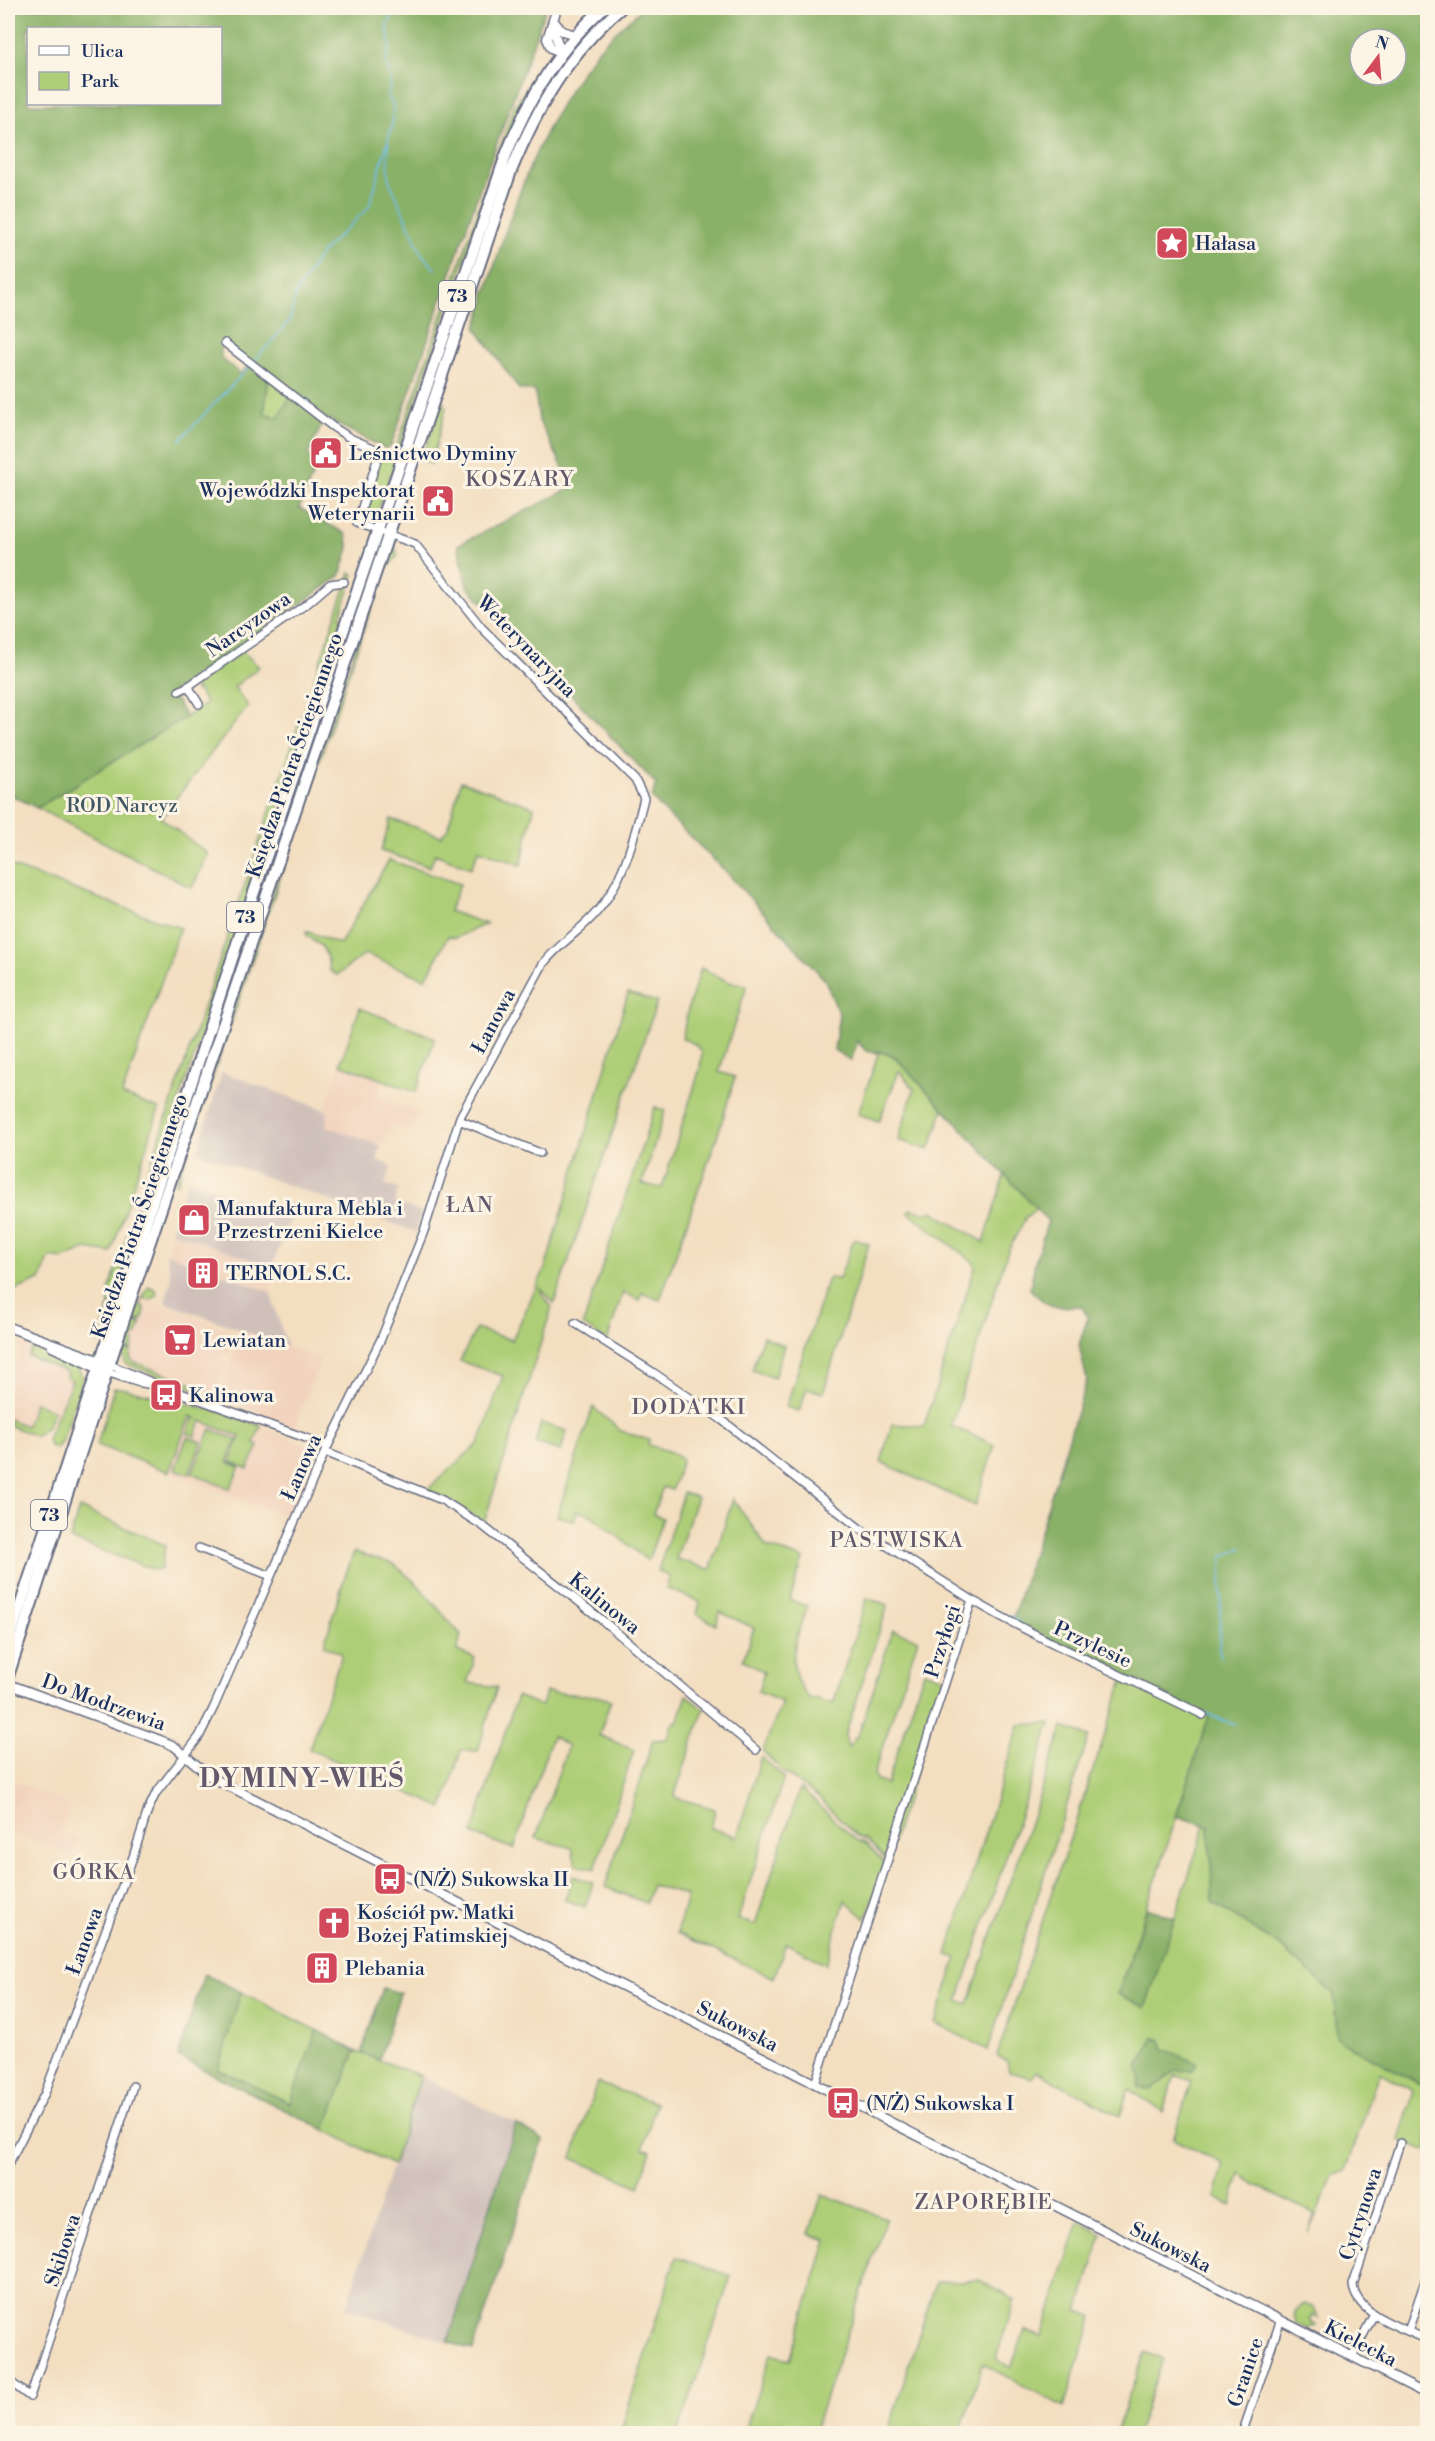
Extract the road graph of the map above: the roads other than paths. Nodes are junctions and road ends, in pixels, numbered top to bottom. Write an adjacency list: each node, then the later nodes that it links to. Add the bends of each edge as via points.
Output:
1 (557, 8): 4 (street)
2 (603, 8): 5 (main road, 73)
3 (621, 8): 7 (main road, 73)
4 (552, 22): 5 (street, via 562,31); 6 (street)
5 (576, 35): 6 (main road, 73)
6 (561, 53): 7 (main road); 9 (main road, Księdza Piotra Ściegiennego / 73, via 526,108 506,155)
7 (570, 61): 9 (main road, Księdza Piotra Ściegiennego / 73, via 537,112 515,162)
8 (225, 343): 9 (street, Weterynaryjna, via 333,427 380,451 357,523)
9 (383, 531): 14 (street, Weterynaryjna, via 415,544 482,628 636,780); 19 (main road, Księdza Piotra Ściegiennego / 73, via 254,890)
10 (344, 582): 11 (street, Narcyzowa, via 330,585)
11 (190, 685): 12 (street, Narcyzowa); 13 (street)
12 (179, 691)
13 (199, 705)
14 (644, 798): 15 (street, Łanowa, via 614,889 594,916 543,964)
15 (459, 1120): 16 (street); 20 (street, Łanowa, via 424,1231 381,1339)
16 (540, 1153)
17 (575, 1323): 23 (street, Przyłogi, via 722,1420 859,1528)
18 (8, 1327): 19 (street)
19 (102, 1366): 20 (street, Kalinowa); 24 (main road, Księdza Piotra Ściegiennego / 73); 25 (main road, Księdza Piotra Ściegiennego / 73)
20 (327, 1449): 22 (street, Łanowa); 28 (street, Kalinowa, via 442,1500 483,1526)
21 (199, 1548): 22 (street)
22 (271, 1576): 29 (street, Łanowa, via 214,1707)
23 (972, 1600): 27 (street, Przylesie, via 1072,1654); 30 (street, Przyłogi)
24 (8, 1643)
25 (8, 1676)
26 (8, 1684): 29 (street, Do Modrzewia, via 160,1740)
27 (1203, 1714)
28 (756, 1750)
29 (186, 1756): 30 (street, Sukowska, via 197,1768 231,1788); 33 (street, Łanowa, via 156,1793 148,1810 45,2093)
30 (815, 2084): 36 (street, Sukowska)
31 (133, 2086): 40 (street, Skibowa, via 30,2397)
32 (1400, 2143): 35 (street, Cytrynowa, via 1353,2285 1361,2306)
33 (8, 2165)
34 (1428, 2272): 37 (street)
35 (1374, 2314): 37 (street); 39 (street)
36 (1280, 2322): 39 (street, Kielecka); 42 (street, Granice)
37 (1408, 2331): 38 (street)
38 (1428, 2340)
39 (1353, 2357): 41 (street, Kielecka)
40 (8, 2380)
41 (1428, 2395)
42 (1242, 2433)

